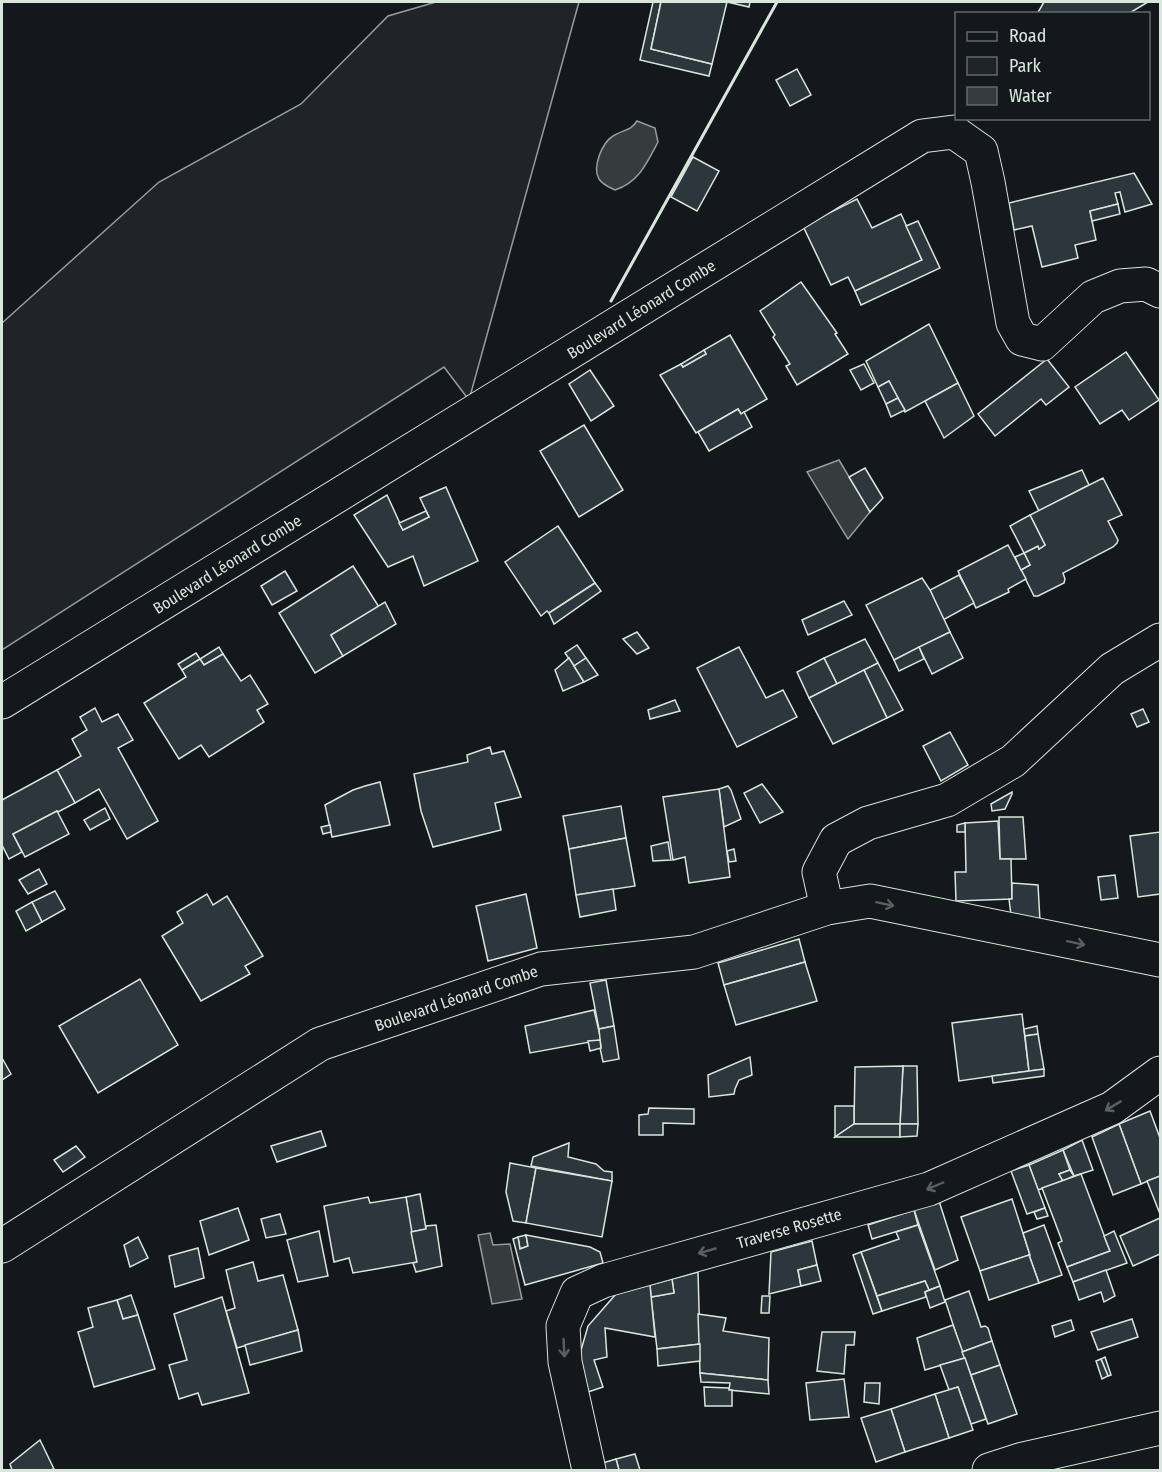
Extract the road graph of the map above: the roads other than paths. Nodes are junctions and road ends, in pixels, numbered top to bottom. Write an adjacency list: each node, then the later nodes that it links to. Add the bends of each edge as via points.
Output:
1 (1161, 291): 3 (street, Boulevard Léonard Combe, via 1146,284 1120,286 1093,297 1042,344 1022,339 1013,324 981,151 954,132 922,136)
2 (1161, 640): 4 (street, via 1112,669 1013,761 947,800 868,823 836,840 819,872)
3 (2, 702)
4 (827, 908): 5 (street, one-way to 5, via 870,901); 7 (street, Boulevard Léonard Combe, via 694,952 541,969 320,1044)
5 (1161, 960)
6 (1161, 1073): 9 (street, Traverse Rosette, one-way to 9, via 1112,1108 929,1189 603,1281 577,1293 563,1326 565,1362)
7 (2, 1246)
8 (1161, 1428): 10 (street)
9 (589, 1470)
10 (989, 1470)

